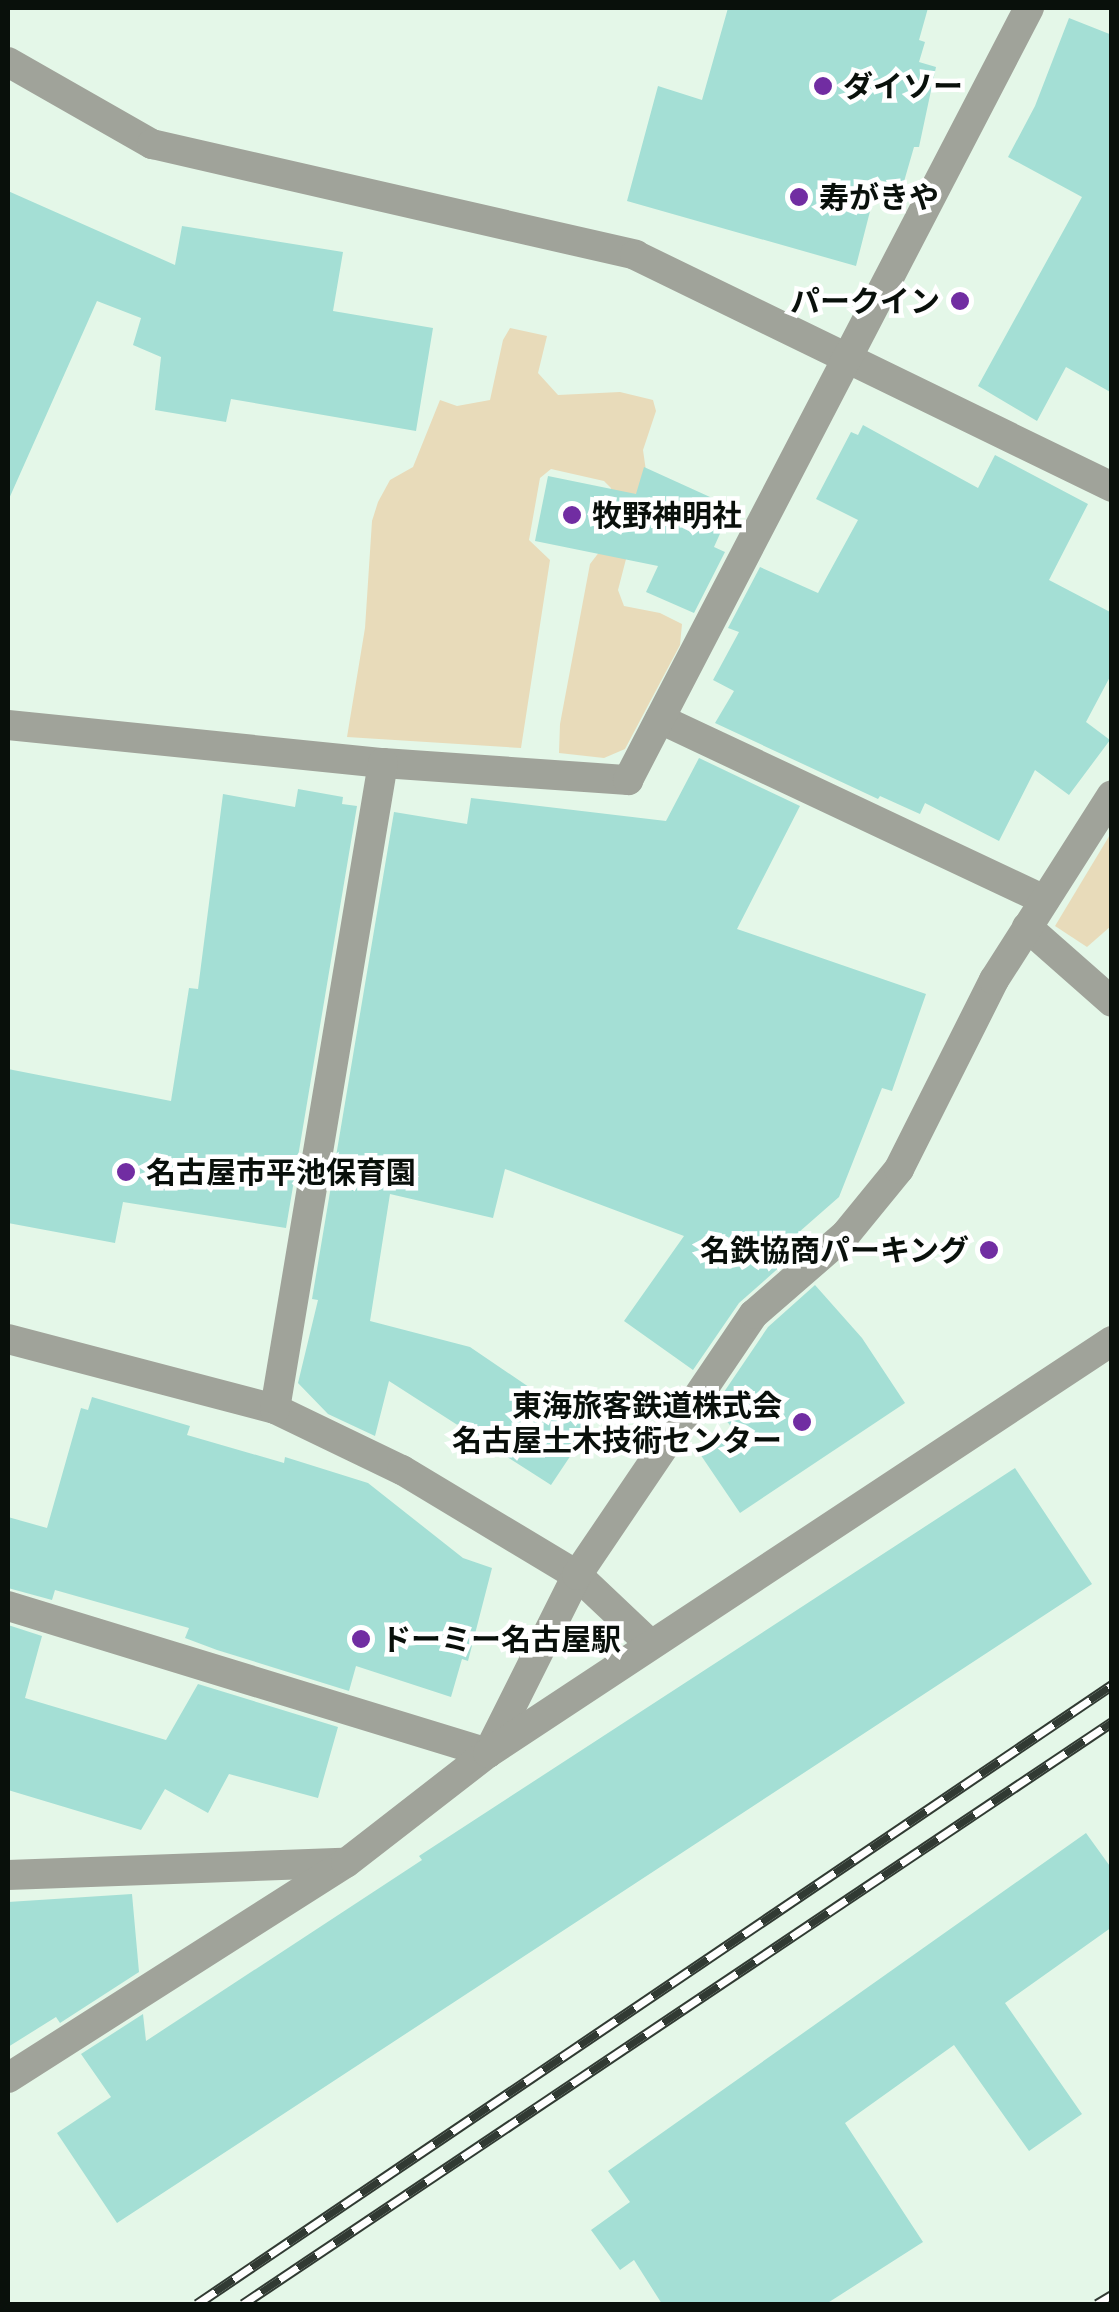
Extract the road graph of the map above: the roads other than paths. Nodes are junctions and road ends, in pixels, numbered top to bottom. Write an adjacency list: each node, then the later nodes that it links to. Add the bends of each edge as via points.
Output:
1 (1029, 8): 3 (street)
2 (8, 62): 3 (street, via 152,144 635,255)
3 (847, 355): 4 (street); 5 (street)
4 (1112, 487)
5 (660, 719): 7 (street, via 628,780); 9 (street)
6 (8, 726): 7 (street)
7 (383, 764): 14 (street)
8 (1112, 795): 9 (street)
9 (1044, 900): 10 (street)
10 (1027, 927): 11 (street); 15 (street, via 899,1169 846,1234 754,1314)
11 (1112, 1002)
12 (8, 1339): 14 (street)
13 (1112, 1341): 17 (street)
14 (275, 1409): 15 (street, via 402,1470)
15 (577, 1575): 17 (street); 18 (street)
16 (8, 1606): 18 (street)
17 (650, 1644): 18 (street)
18 (488, 1753): 19 (street)
19 (346, 1863): 20 (street); 21 (street)
20 (8, 1875)
21 (8, 2078)

